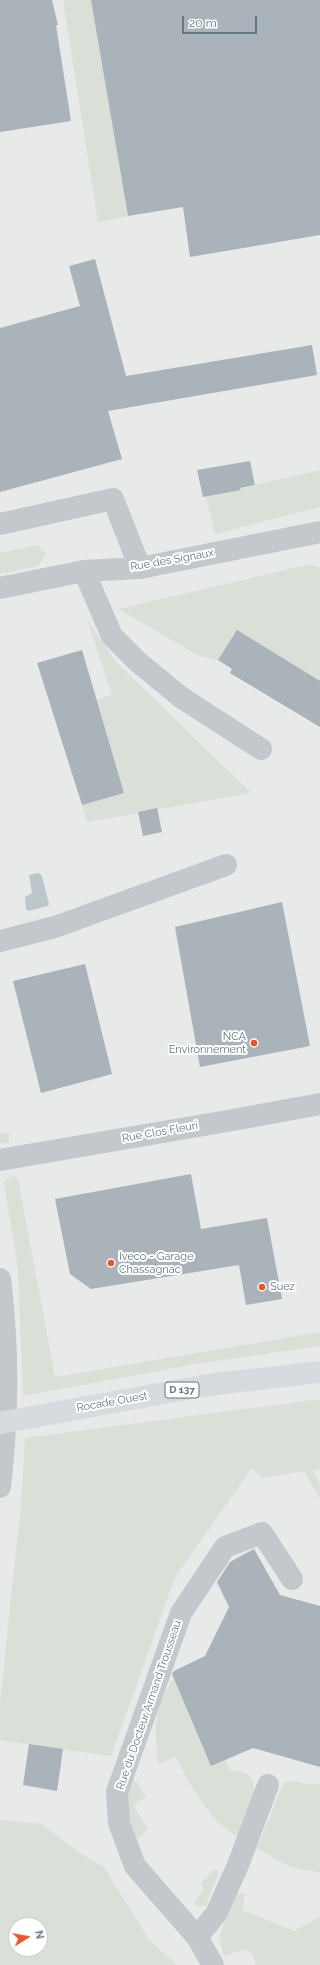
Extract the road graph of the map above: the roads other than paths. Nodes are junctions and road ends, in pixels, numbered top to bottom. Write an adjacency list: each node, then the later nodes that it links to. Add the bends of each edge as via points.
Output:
1 (0, 524): 3 (street, via 113,499)
2 (320, 532): 3 (street, Rue des Signaux)
3 (140, 568): 4 (street, Rue des Signaux)
4 (84, 571): 5 (street, Rue des Signaux); 6 (street, via 112,636 138,662 182,698)
5 (0, 588)
6 (262, 749)
7 (226, 865): 8 (street, via 55,927)
8 (0, 941)
9 (320, 1104): 10 (street, Rue Clos Fleuri)
10 (0, 1160)
11 (0, 1279): 13 (street, via 5,1320)
12 (320, 1372): 14 (main road, Rocade Ouest / D 137, via 208,1385)
13 (4, 1376): 15 (street)
14 (0, 1423)
15 (0, 1487)
16 (292, 1579): 18 (street, Rue du Docteur Armand Trousseau, via 262,1533 225,1547 181,1614 118,1792 119,1823 135,1866)
17 (268, 1785): 18 (street, via 238,1865 216,1914)
18 (197, 1937): 19 (street, Rue du Docteur Armand Trousseau)
19 (213, 1965)

